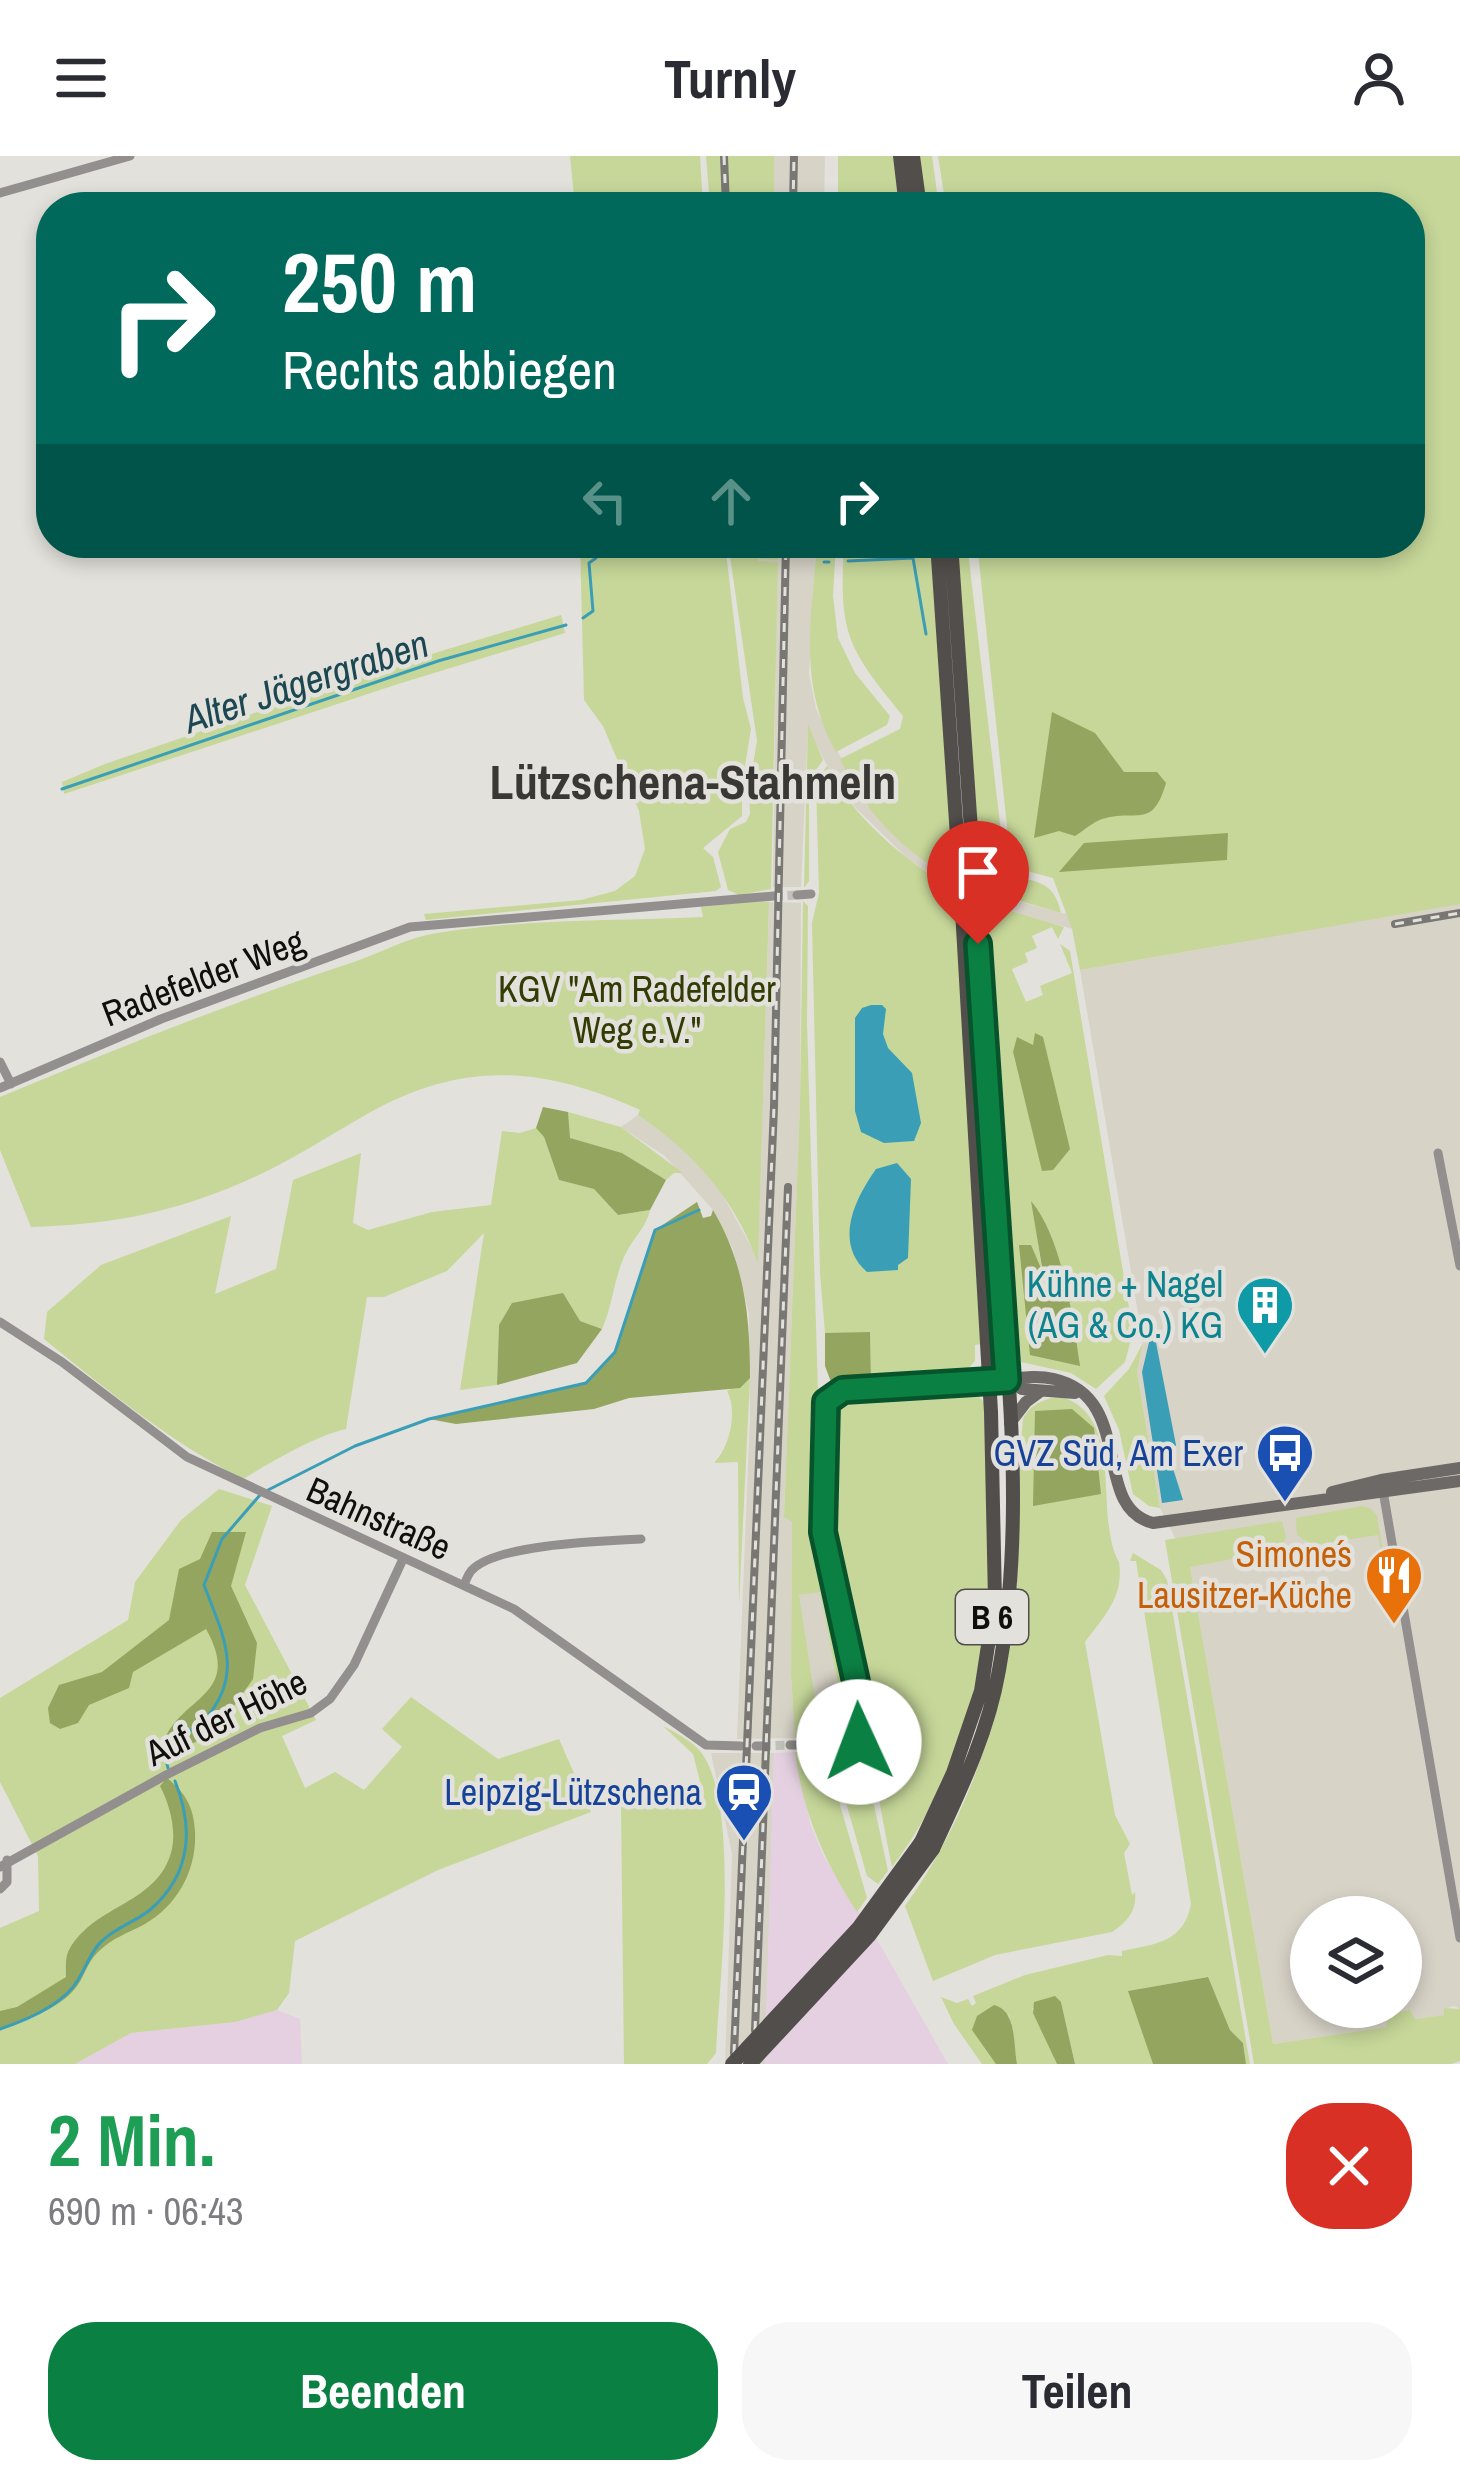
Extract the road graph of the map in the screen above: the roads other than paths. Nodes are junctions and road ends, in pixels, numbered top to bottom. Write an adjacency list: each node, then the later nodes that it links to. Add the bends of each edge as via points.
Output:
1 (130, 156): 6 (street)
2 (900, 156): 4 (main road)
3 (914, 156): 5 (main road)
4 (904, 192)
5 (918, 192)
6 (0, 193)
7 (939, 558): 9 (main road, B 6)
8 (952, 558): 9 (main road, B 6)
9 (968, 890): 18 (main road, B 6); 19 (main road, B 6)
10 (811, 894): 11 (street)
11 (796, 895)
12 (774, 896): 14 (street, Radefelder Weg, via 428,924 161,1019)
13 (0, 1063): 14 (street)
14 (6, 1086)
15 (1438, 1154): 16 (street)
16 (1460, 1266)
17 (0, 1322): 27 (street, Bahnstraße, via 169,1447)
18 (1007, 1380): 19 (street); 20 (street); 21 (street, via 1057,1380); 22 (main road, B 6)
19 (989, 1381): 29 (street, via 843,1390 824,1408 823,1532 866,1727); 34 (main road, B 6, via 995,1600 981,1691)
20 (1043, 1390): 21 (street); 22 (street)
21 (1089, 1399): 25 (street, via 1105,1421 1120,1492 1144,1521)
22 (1010, 1424): 34 (main road, B 6, via 1011,1562 999,1674 981,1742)
23 (1460, 1468): 25 (street)
24 (1460, 1481): 25 (street)
25 (1383, 1486): 35 (street)
26 (640, 1539): 28 (street, via 496,1557 470,1571)
27 (403, 1559): 28 (street, Bahnstraße); 36 (street, Auf der Höhe, via 354,1665 311,1713 240,1738)
28 (464, 1585): 32 (street, Bahnstraße, via 532,1620 706,1745)
29 (859, 1742)
30 (790, 1745): 31 (street)
31 (824, 1745)
32 (741, 1746)
33 (1460, 1844): 35 (street)
34 (927, 1845): 39 (main road, B 6, bridge); 40 (main road, B 6, bridge, via 869,1936)
35 (1445, 1847): 38 (street)
36 (4, 1863): 37 (street, Auf der Höhe)
37 (0, 1889)
38 (1460, 1938)
39 (732, 2064)
40 (751, 2064)

